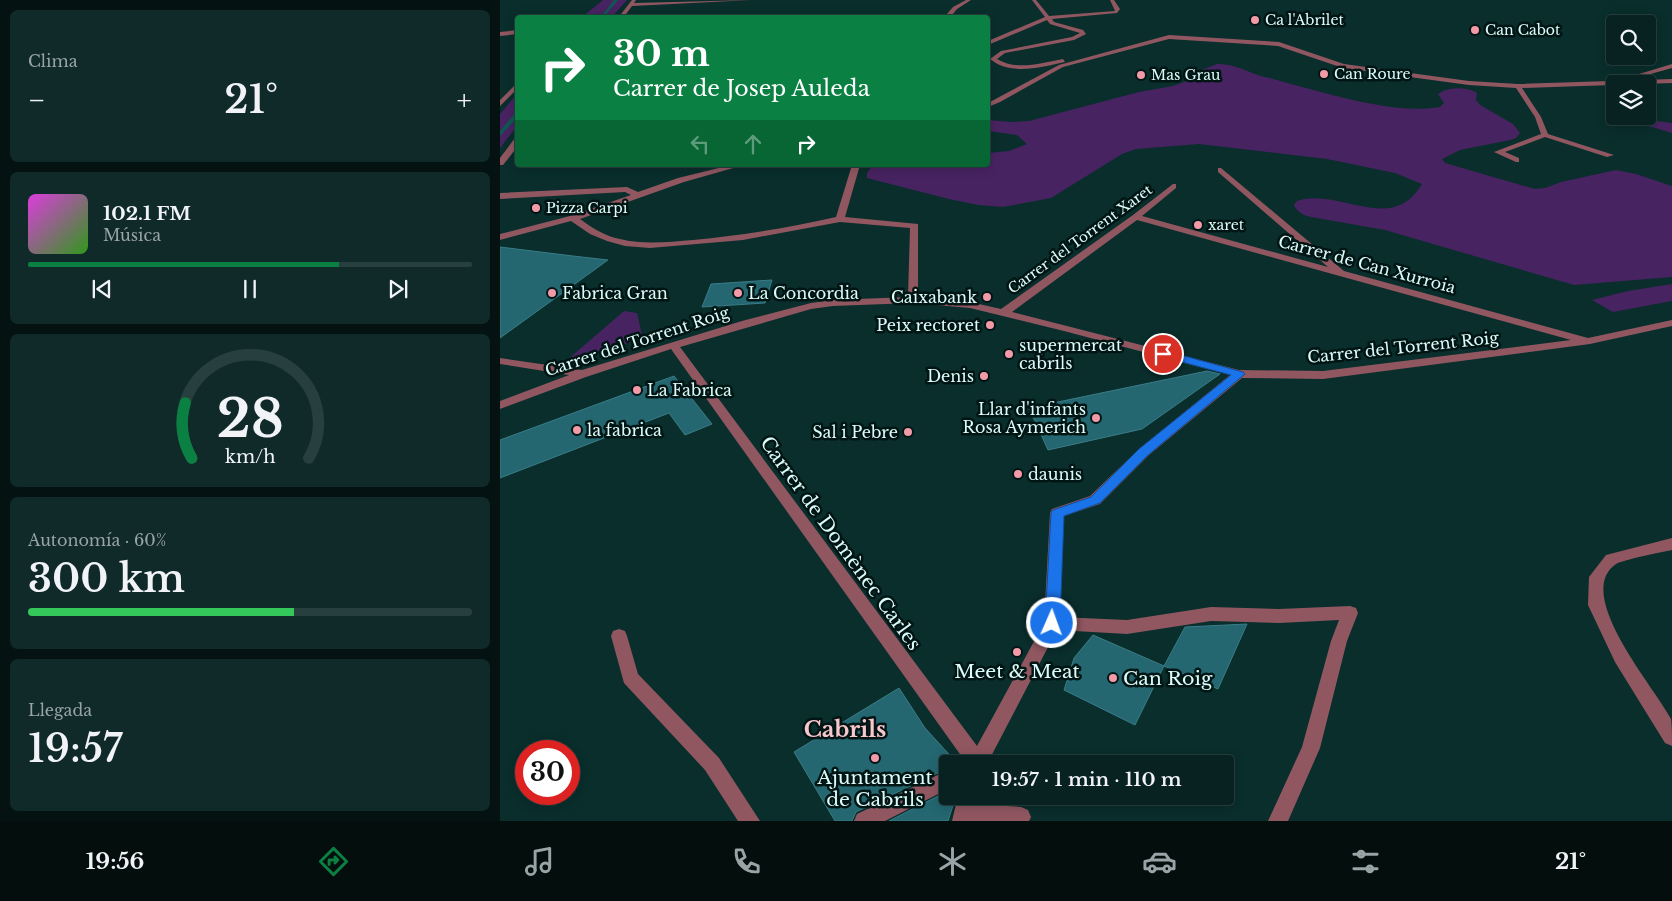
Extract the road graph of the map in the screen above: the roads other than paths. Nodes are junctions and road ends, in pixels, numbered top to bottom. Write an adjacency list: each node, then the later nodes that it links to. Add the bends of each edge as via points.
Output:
1 (634, 0): 6 (street)
2 (750, 0): 6 (street)
3 (969, 0): 8 (street)
4 (1034, 0): 9 (street)
5 (1112, 0): 9 (street, via 1117,12)
6 (630, 5): 7 (street)
7 (622, 15)
8 (949, 15)
9 (1048, 18): 12 (street); 13 (street, via 1052,23 1083,34 1003,52 993,58 1004,65 1017,66)
10 (515, 32): 11 (street)
11 (500, 34)
12 (990, 42)
13 (1078, 61): 20 (street, via 1168,37 1257,41 1279,44 1319,59 1369,71); 22 (street, via 1060,66)
14 (1672, 66): 15 (street)
15 (1640, 75)
16 (1672, 82): 17 (street)
17 (1656, 83)
18 (1606, 84): 20 (street)
19 (515, 86): 21 (street)
20 (1518, 86): 24 (street)
21 (503, 96): 23 (street)
22 (990, 103)
23 (500, 104)
24 (1545, 135): 26 (street); 27 (street, via 1498,152)
25 (515, 144): 28 (street)
26 (1610, 155)
27 (1516, 160)
28 (500, 163)
29 (732, 167): 34 (street, via 681,180)
30 (855, 167): 37 (street)
31 (1221, 170): 39 (street)
32 (1173, 186): 35 (street, Carrer del Torrent Xaret)
33 (500, 196): 34 (street, via 627,189)
34 (638, 196): 36 (street)
35 (1136, 217): 39 (street, Carrer de Can Xurroia); 41 (street, Carrer del Torrent Xaret)
36 (573, 218): 37 (street, via 586,229 616,241 650,246 729,239); 38 (street)
37 (840, 219): 40 (street, via 915,226)
38 (500, 237)
39 (1342, 273): 43 (street, Carrer de Can Xurroia)
40 (913, 300): 41 (street, Carrer del Torrent Roig, via 970,305); 44 (street, Carrer del Torrent Roig, via 811,306)
41 (1003, 313): 48 (street, Carrer del Torrent Roig)
42 (1672, 324): 43 (street, Carrer del Torrent Roig)
43 (1590, 341): 48 (street, Carrer del Torrent Roig, via 1323,375)
44 (672, 345): 47 (street, Carrer del Torrent Roig); 55 (street, Carrer de Domènec Carles)
45 (500, 361): 46 (street)
46 (558, 370): 47 (street); 49 (street)
47 (582, 374): 49 (street, Carrer del Torrent Roig)
48 (1239, 374): 52 (street, via 1144,452 1095,500 1057,513)
49 (554, 385): 50 (street, Carrer del Torrent Roig)
50 (500, 405)
51 (1672, 544): 54 (street, via 1611,559 1597,577 1596,605 1620,658)
52 (1052, 623): 56 (street); 62 (street, via 1127,627 1211,614 1350,613 1339,641 1311,748)
53 (619, 636): 60 (street, via 630,678 712,764)
54 (1672, 738)
55 (970, 755)
56 (982, 755)
57 (939, 783): 61 (street)
58 (965, 810): 59 (street)
59 (1022, 817)
60 (750, 821)
61 (864, 821)
62 (1278, 821)

